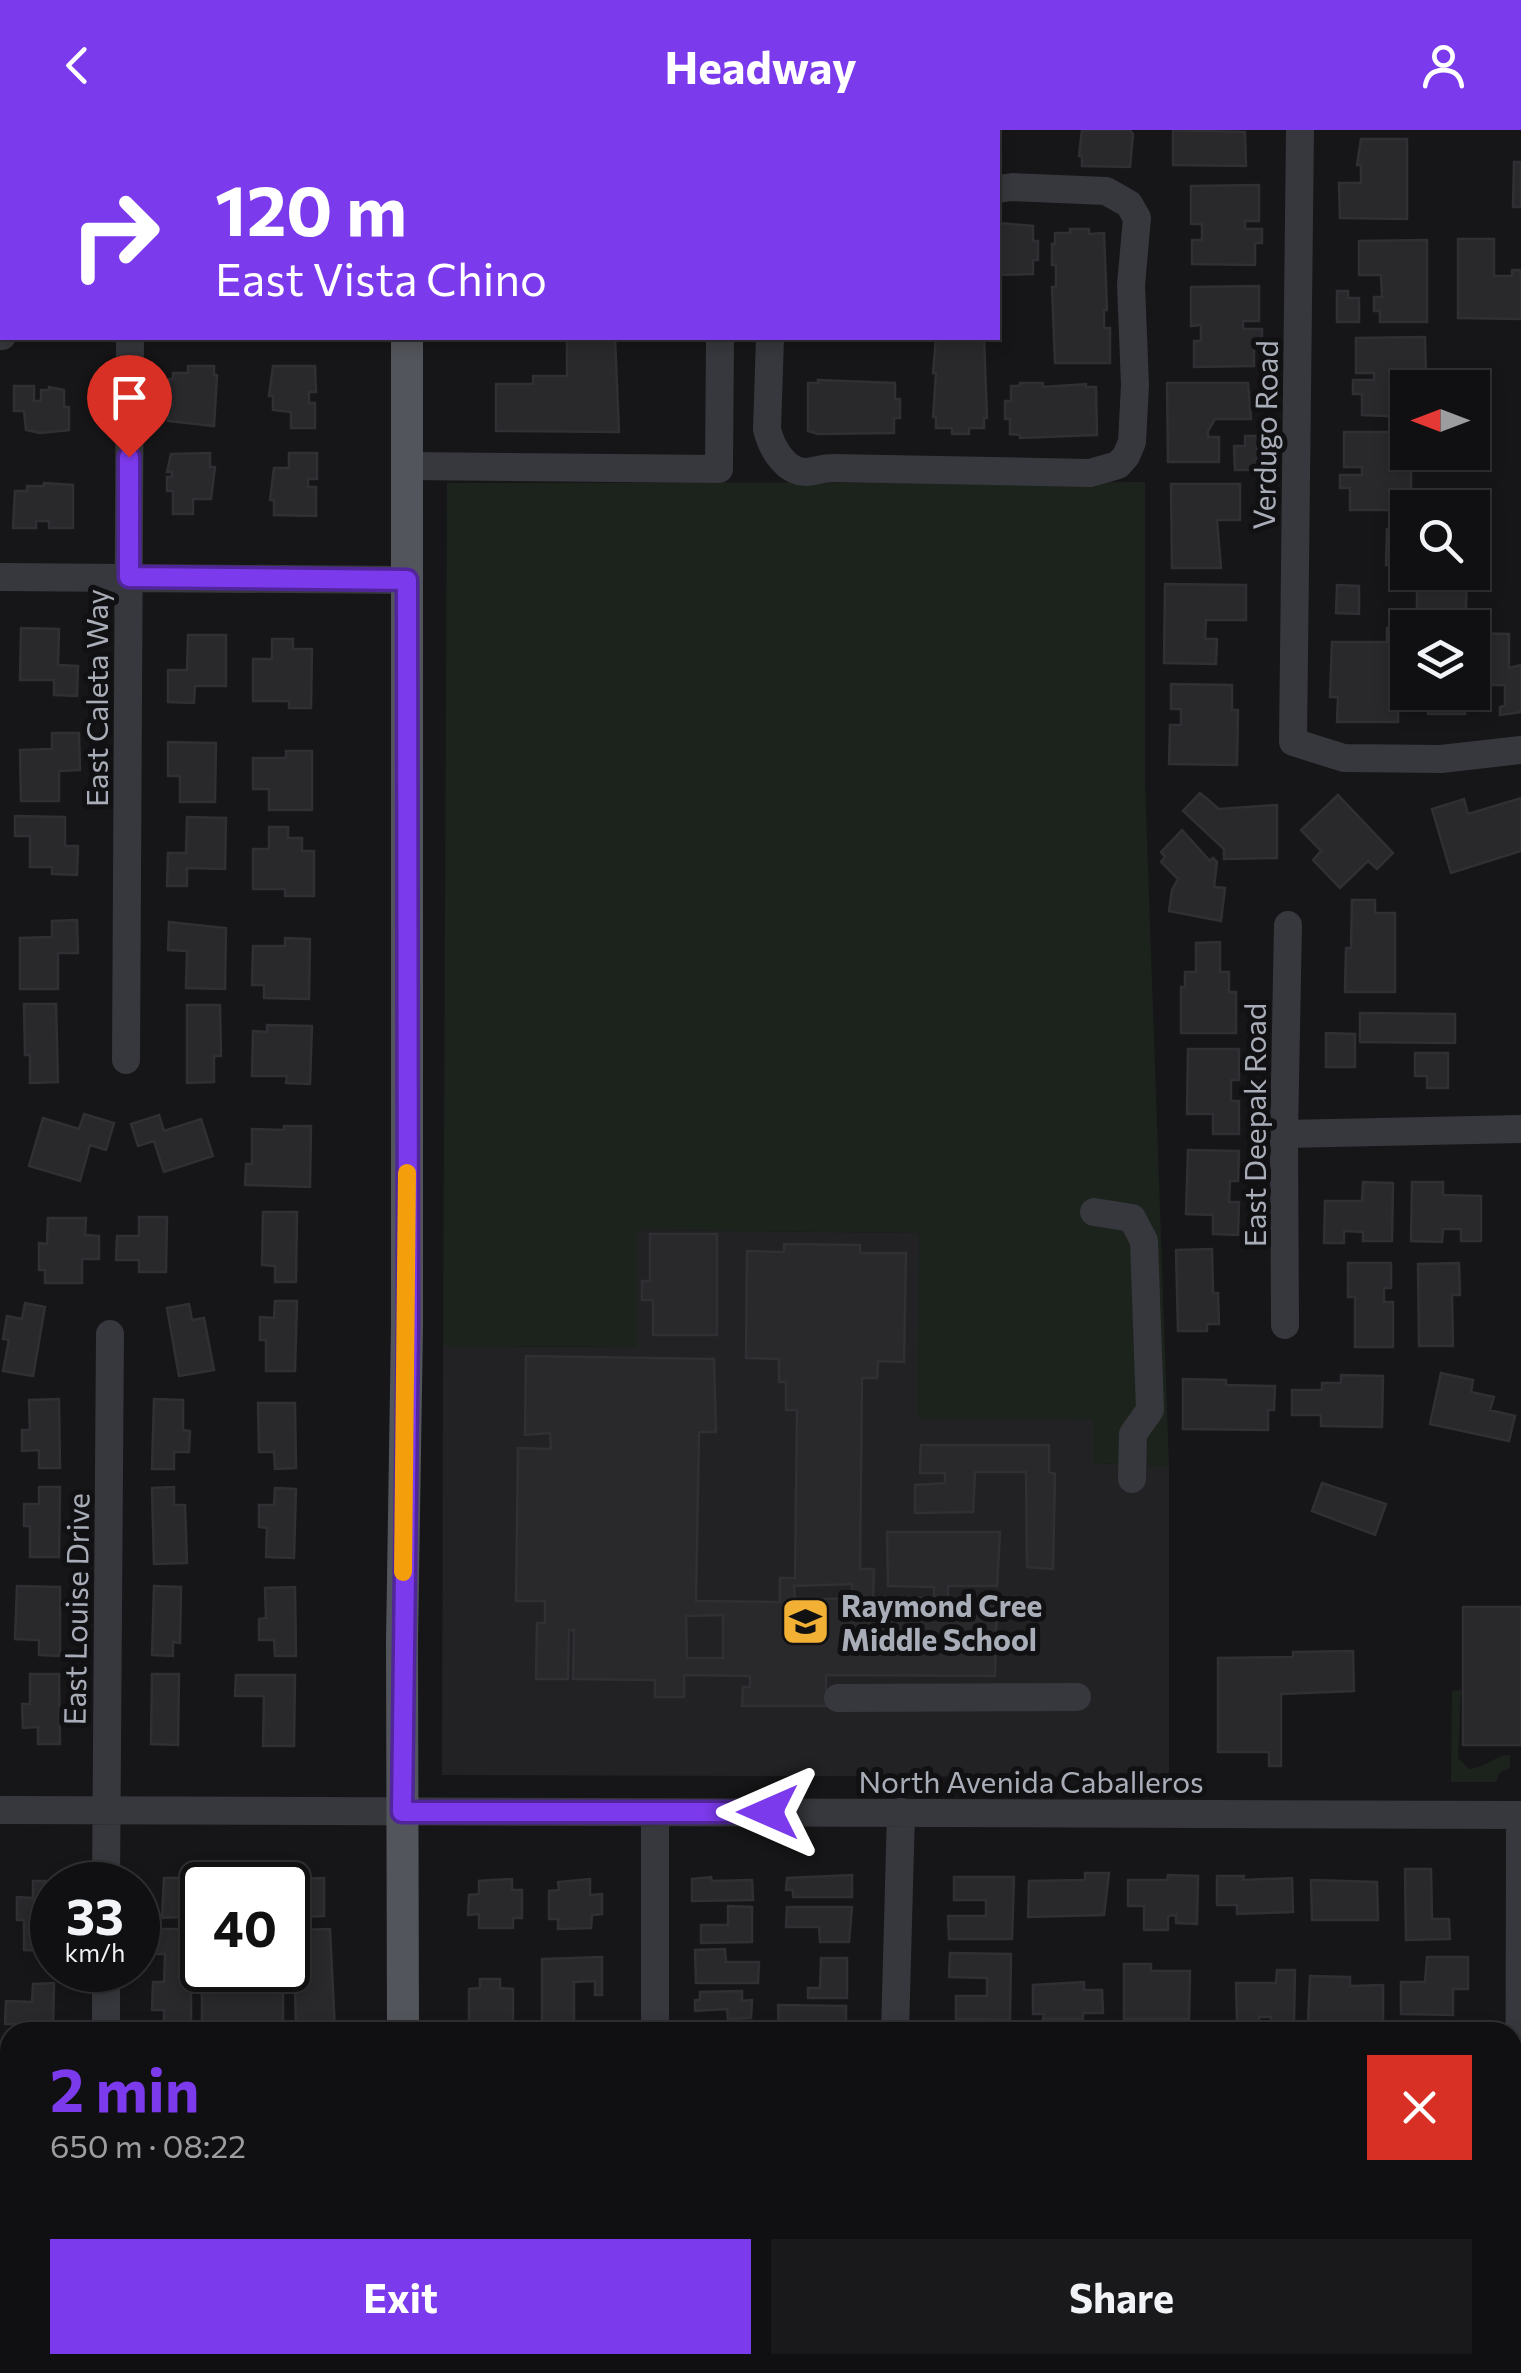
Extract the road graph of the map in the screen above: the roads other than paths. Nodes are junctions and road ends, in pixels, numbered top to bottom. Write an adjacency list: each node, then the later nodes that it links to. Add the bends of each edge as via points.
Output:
1 (1300, 130): 11 (street, Verdugo Road, via 1293,742 1344,758 1441,759)
2 (1000, 190): 6 (street, via 1106,191 1129,204 1137,218 1132,442 1118,465 1090,473 800,472 770,442)
3 (130, 340): 9 (street, East Caleta Way)
4 (407, 340): 7 (main road)
5 (720, 340): 7 (street, via 719,469)
6 (770, 340)
7 (407, 466): 10 (main road)
8 (0, 577): 9 (street)
9 (129, 577): 10 (street); 13 (street, East Caleta Way)
10 (407, 580): 24 (main road)
11 (1521, 750)
12 (1288, 924): 15 (street, East Deepak Road)
13 (126, 1060)
14 (1521, 1129): 15 (street)
15 (1284, 1134): 17 (street, East Deepak Road)
16 (1094, 1212): 19 (street, via 1132,1218 1144,1241 1150,1410 1133,1434)
17 (1285, 1325)
18 (110, 1334): 23 (street, East Louise Drive)
19 (1132, 1479)
20 (838, 1698): 21 (street)
21 (1076, 1698)
22 (0, 1810): 23 (street, North Avenida Caballeros)
23 (106, 1810): 24 (street, North Avenida Caballeros); 28 (street, East Louise Drive)
24 (402, 1812): 26 (street, North Avenida Caballeros); 31 (main road)
25 (902, 1812): 26 (street, North Avenida Caballeros); 27 (street, North Avenida Caballeros); 33 (street)
26 (655, 1813): 32 (street)
27 (1520, 1814): 34 (street)
28 (106, 1862)
29 (106, 1992): 30 (street)
30 (106, 2022)
31 (403, 2022)
32 (654, 2022)
33 (895, 2022)
34 (1517, 2022)

